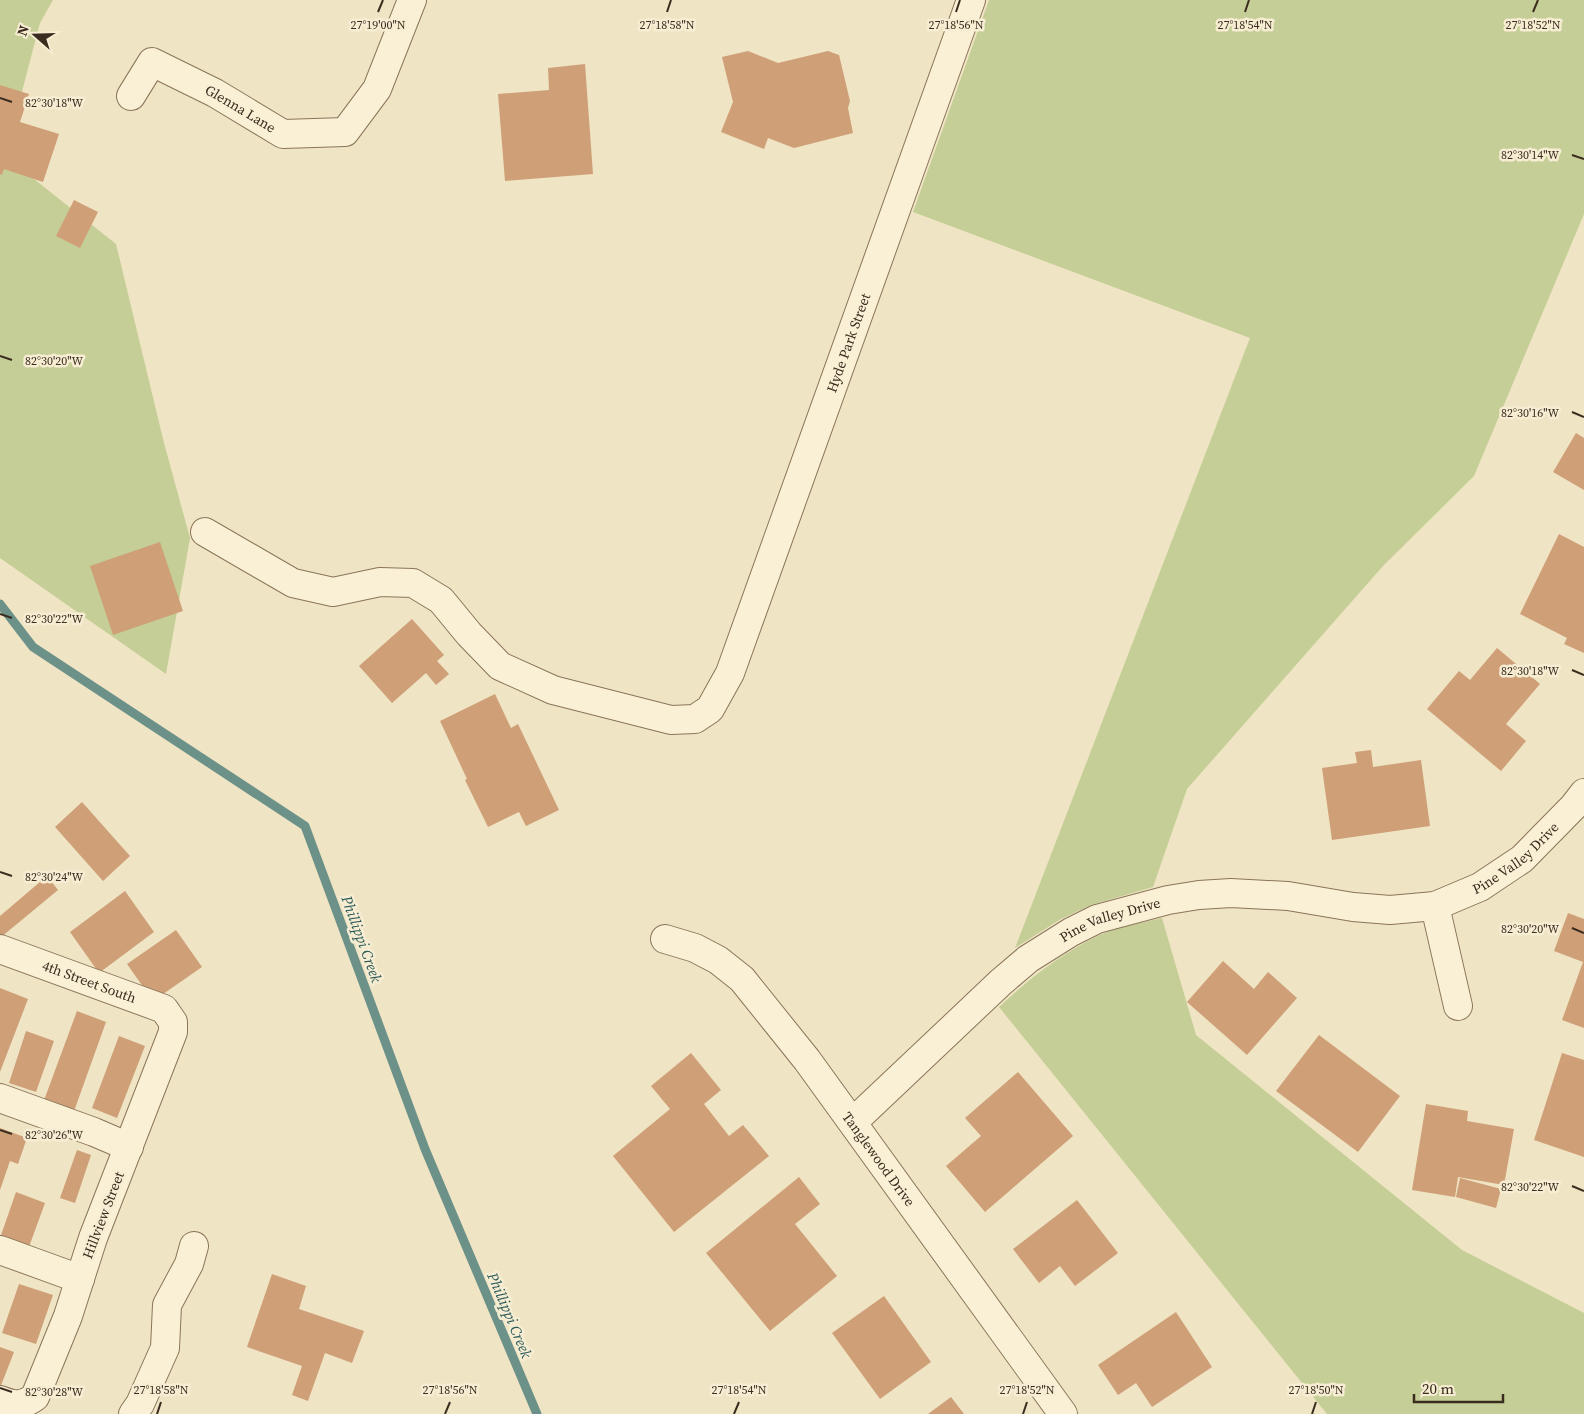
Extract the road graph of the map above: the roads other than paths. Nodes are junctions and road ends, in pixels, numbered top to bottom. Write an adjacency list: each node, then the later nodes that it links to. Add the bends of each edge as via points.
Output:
1 (412, 0): 3 (street, Glenna Lane, via 378,89 346,132 283,134 215,93 152,62)
2 (970, 0): 4 (street, Hyde Park Street, via 737,654 710,709 695,719 671,720 553,690 500,666 440,600 413,583 380,582 333,592 293,583)
3 (131, 96)
4 (205, 532)
5 (1584, 793): 6 (street, Pine Valley Drive, via 1522,859 1480,887)
6 (1435, 906): 9 (street); 12 (street, Pine Valley Drive, via 1381,909 1288,896 1231,893 1168,900 1097,919 1028,958)
7 (665, 939): 12 (street, Tanglewood Drive, via 695,948 718,960 742,979)
8 (0, 949): 10 (street, 4th Street South, via 164,1009)
9 (1458, 1006)
10 (173, 1022): 13 (street, Hillview Street)
11 (0, 1098): 13 (street)
12 (853, 1122): 19 (street, Tanglewood Drive)
13 (129, 1147): 16 (street, Hillview Street)
14 (194, 1246): 18 (street, via 189,1264 167,1305 165,1348)
15 (0, 1250): 16 (street)
16 (80, 1279): 17 (street, Hillview Street, via 35,1397)
17 (13, 1402)
18 (133, 1414)
19 (1063, 1414)

